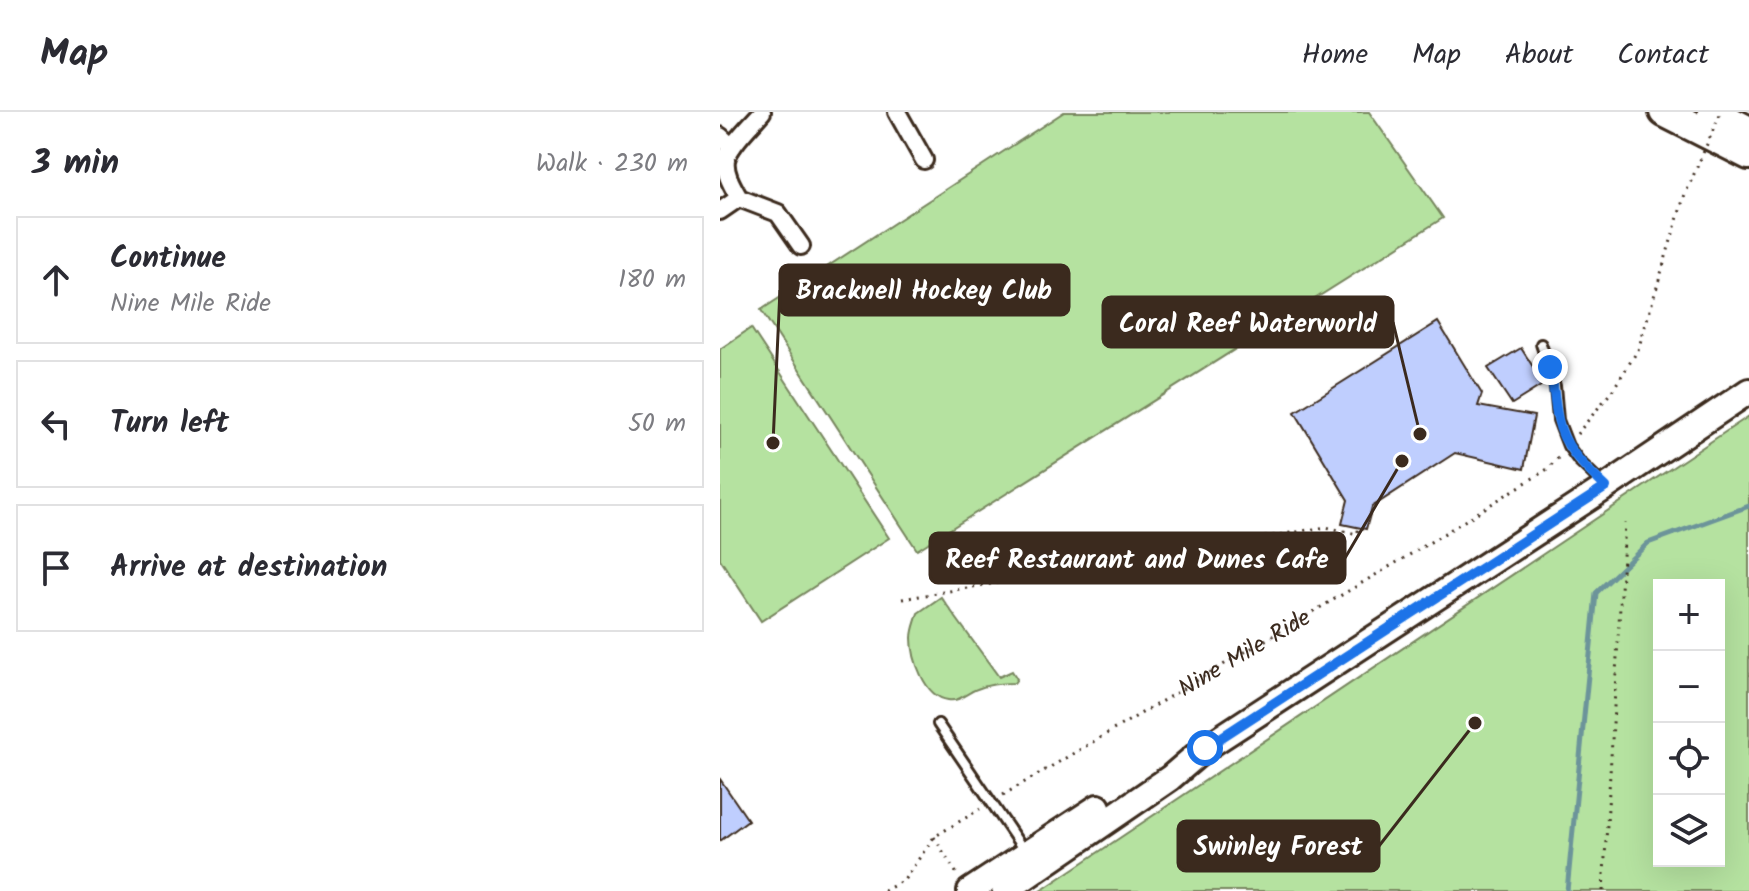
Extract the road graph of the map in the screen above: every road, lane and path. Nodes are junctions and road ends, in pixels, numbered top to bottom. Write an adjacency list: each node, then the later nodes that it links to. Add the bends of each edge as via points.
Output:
1 (762, 112): 9 (street)
2 (897, 112): 11 (street)
3 (1664, 112): 10 (highway)
4 (1712, 112): 8 (highway)
5 (1721, 112): 17 (path, bridge, via 1684,197 1638,350)
6 (1739, 112): 7 (highway)
7 (1749, 116)
8 (1749, 131)
9 (726, 141): 12 (street, via 729,180)
10 (1749, 155)
11 (924, 160)
12 (739, 198): 13 (street); 14 (street, via 778,213)
13 (720, 211)
14 (801, 246)
15 (1541, 344): 19 (lane, via 1568,446)
16 (1749, 391): 19 (main road)
17 (1576, 436)
18 (1561, 456): 24 (path, Nine Mile Ride, via 1416,551)
19 (1606, 487): 27 (main road, via 1205,748 1161,766)
20 (1625, 523): 31 (path)
21 (1359, 528): 22 (path, via 1357,534 1326,527)
22 (902, 599)
23 (938, 724): 27 (lane)
24 (1006, 793)
25 (977, 811): 26 (path)
26 (934, 837): 28 (path); 29 (path, via 904,880)
27 (1032, 862): 28 (main road); 30 (main road)
28 (964, 883)
29 (884, 891)
30 (1005, 891)
31 (1603, 891)

